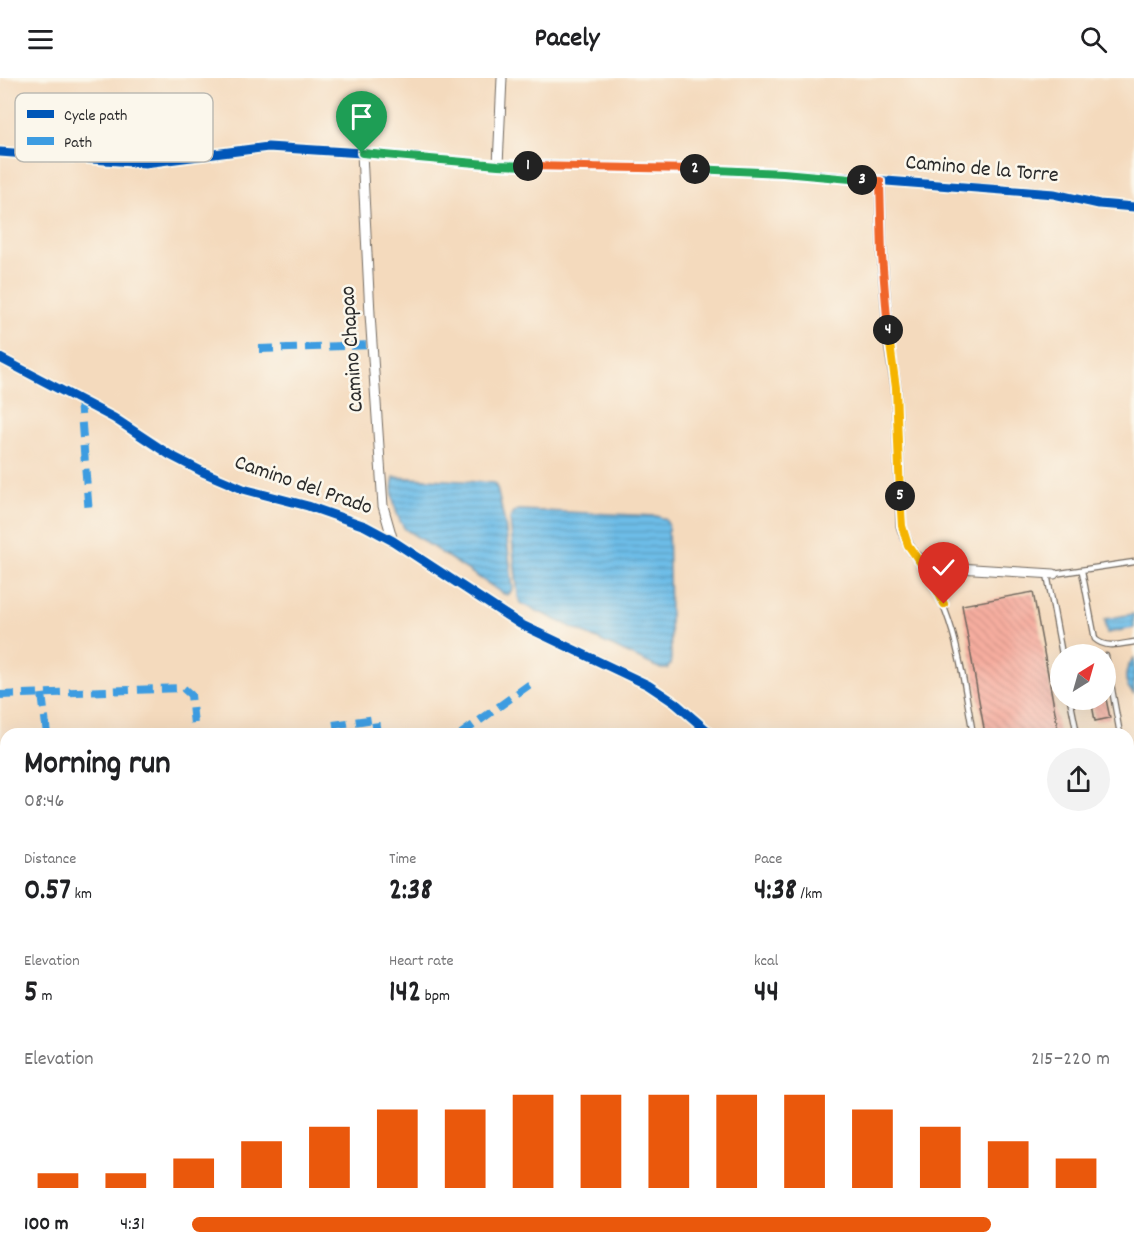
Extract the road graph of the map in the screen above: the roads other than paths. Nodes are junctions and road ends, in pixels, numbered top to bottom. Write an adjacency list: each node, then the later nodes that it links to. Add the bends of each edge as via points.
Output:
1 (502, 78): 8 (street)
2 (0, 152): 3 (street, Camino de la Torre)
3 (15, 153)
4 (362, 153): 5 (street, Camino de la Torre, via 268,147); 8 (street, Camino de la Torre); 12 (street, Camino Chapao, via 383,506)
5 (213, 154)
6 (132, 162): 7 (street, Camino de la Torre)
7 (153, 162)
8 (498, 165): 9 (street, Camino de la Torre, via 704,169)
9 (880, 181): 10 (street, Camino de la Torre, via 1054,194); 13 (street, via 902,526)
10 (1134, 207)
11 (0, 358): 12 (street, Camino del Prado, via 114,418 203,472 243,489 365,526)
12 (393, 541): 23 (street, Camino del Prado, via 520,624 648,685)
13 (916, 557): 16 (street, via 943,567); 24 (lane, via 931,578 955,635)
14 (1134, 562): 15 (lane)
15 (1082, 571): 16 (lane); 19 (lane, via 1092,634)
16 (1051, 573): 18 (lane)
17 (1134, 642): 20 (lane)
18 (1061, 644)
19 (1102, 644)
20 (1113, 644)
21 (1072, 710): 25 (lane)
22 (1115, 710): 26 (lane)
23 (704, 728)
24 (972, 728)
25 (1076, 728)
26 (1119, 728)

